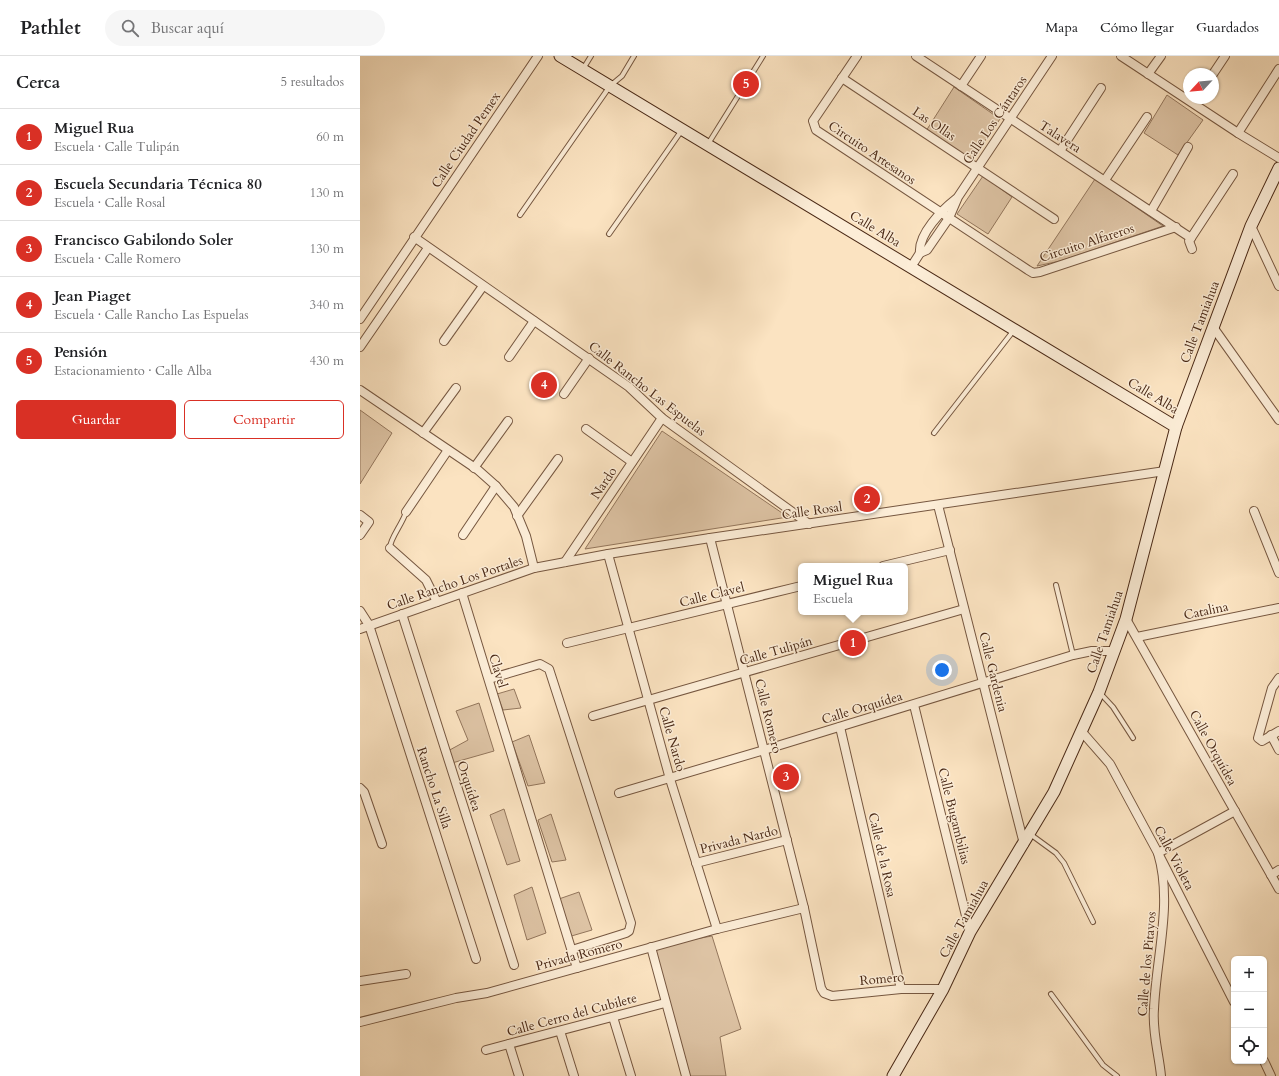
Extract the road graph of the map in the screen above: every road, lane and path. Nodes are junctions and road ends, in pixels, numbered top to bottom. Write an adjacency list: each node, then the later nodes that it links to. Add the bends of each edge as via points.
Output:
1 (538, 56): 44 (street, Calle Ciudad Pemex)
2 (560, 56): 14 (street, Calle Alba)
3 (592, 56): 14 (lane)
4 (634, 56): 18 (lane, via 622,76)
5 (763, 56): 27 (lane)
6 (857, 56): 17 (street, Circuito Artesanos)
7 (918, 56): 19 (street, Talavera)
8 (982, 56): 19 (street)
9 (1052, 56): 24 (street, Calle Los Cántaros)
10 (1121, 56): 16 (street)
11 (1161, 56): 16 (street)
12 (1224, 56): 13 (street)
13 (1217, 68)
14 (582, 70): 18 (street, Calle Alba)
15 (1279, 70): 26 (street)
16 (1148, 74): 21 (street)
17 (842, 78): 31 (street, Las Ollas); 37 (street, Circuito Artesanos, via 813,121 816,130)
18 (610, 86): 25 (street, Calle Alba); 38 (lane)
19 (961, 86): 24 (street, Talavera)
20 (1101, 88): 29 (street)
21 (1183, 94)
22 (1199, 104): 26 (street)
23 (1147, 117): 34 (street)
24 (1011, 118): 29 (street, Talavera); 31 (street, Calle Los Cántaros)
25 (682, 130): 27 (street, Calle Alba); 43 (lane)
26 (1238, 134): 30 (street)
27 (708, 145): 49 (street, Calle Alba)
28 (1188, 147): 36 (street)
29 (1060, 151): 34 (street, Talavera)
30 (1279, 158)
31 (978, 168): 35 (street, Calle Los Cántaros); 40 (street, Las Ollas)
32 (1279, 168): 41 (street, Calle Tamiahua)
33 (1233, 174): 45 (street)
34 (1105, 180): 36 (street, Talavera)
35 (958, 197): 37 (street, Calle Los Cántaros); 39 (street, Calle Los Cántaros)
36 (1151, 211): 42 (street, Talavera)
37 (940, 212): 39 (street, Circuito Artesanos); 48 (street, Calle Los Cántaros, via 919,245)
38 (520, 215)
39 (949, 218): 42 (street, Circuito Alfareros, via 1033,273); 48 (street, Calle Los Cántaros, via 928,250)
40 (1054, 219)
41 (1251, 226): 51 (street); 54 (street, Calle Tamiahua)
42 (1176, 227): 45 (street, Talavera)
43 (609, 234)
44 (414, 237): 46 (street); 52 (street, Calle Ciudad Pemex)
45 (1191, 238): 47 (street, via 1189,241)
46 (428, 248): 50 (street, Calle Rancho Las Espuelas); 57 (street)
47 (1192, 249)
48 (920, 252): 49 (street, Calle Los Cántaros)
49 (911, 267): 55 (street, Calle Alba)
50 (483, 286): 53 (street, Calle Rancho Las Espuelas); 56 (street)
51 (1279, 286)
52 (360, 319)
53 (534, 321): 58 (street); 59 (street, Calle Rancho Las Espuelas)
54 (1213, 327): 64 (street); 66 (street, Calle Tamiahua)
55 (1014, 329): 66 (street, Calle Alba); 69 (lane)
56 (444, 341)
57 (360, 347)
58 (509, 357)
59 (589, 358): 62 (street); 63 (street, Calle Rancho Las Espuelas, via 636,393)
60 (456, 388): 68 (street)
61 (360, 390): 68 (street)
62 (564, 394)
63 (662, 418): 72 (street, Nardo); 81 (street, Calle Rancho Las Espuelas)
64 (1279, 420)
65 (508, 421): 73 (street)
66 (1176, 427): 74 (street, Calle Tamiahua)
67 (586, 429): 72 (street)
68 (423, 433): 70 (street)
69 (934, 433)
70 (448, 450): 73 (street); 78 (street)
71 (558, 459): 80 (street)
72 (632, 462): 88 (street, Nardo)
73 (474, 468): 75 (street)
74 (1165, 471): 76 (street, Calle Rosal); 101 (street, Calle Tamiahua)
75 (496, 486): 80 (street, via 514,507); 83 (street)
76 (938, 505): 81 (street, Calle Rosal); 86 (street, Calle Gardenia)
77 (1254, 511): 91 (street)
78 (406, 512): 85 (lane, via 403,522 390,542)
79 (360, 516): 82 (street, via 369,522)
80 (517, 516): 90 (street, via 526,536)
81 (809, 524): 84 (street, Calle Rosal)
82 (360, 535)
83 (463, 535)
84 (710, 538): 87 (street, Calle Rosal); 96 (street, Calle Romero)
85 (390, 548): 95 (street, via 426,580)
86 (950, 550): 89 (street); 98 (street, Calle Gardenia)
87 (608, 554): 88 (street, Calle Rosal); 103 (street, Calle Nardo)
88 (565, 562): 90 (street, Calle Rosal)
89 (896, 563)
90 (534, 568): 94 (street, Calle Rancho Los Portales)
91 (1279, 573)
92 (1056, 585): 108 (lane)
93 (798, 587): 96 (street, Calle Clavel)
94 (462, 593): 95 (street, Calle Rancho Los Portales); 111 (street, Clavel)
95 (437, 602): 100 (street, Calle Rancho Los Portales)
96 (727, 604): 103 (street, Calle Clavel); 109 (street, Calle Romero)
97 (1279, 608): 105 (street, Catalina)
98 (964, 609): 109 (street, Calle Tulipán); 112 (street, Calle Gardenia)
99 (360, 612): 102 (street, Rancho La Silla)
100 (402, 614): 102 (street, Calle Rancho Los Portales); 143 (street, Orquídea)
101 (1126, 619): 105 (street, Calle Orquídea); 107 (street, Calle Tamiahua)
102 (369, 626): 104 (street, Calle Rancho Los Portales); 142 (street, Rancho La Silla)
103 (628, 628): 106 (street, Calle Clavel); 114 (street, Calle Nardo)
104 (360, 629)
105 (1137, 637): 126 (street, Calle Orquídea)
106 (567, 643)
107 (1113, 651): 108 (street, Calle Orquídea, via 1092,651); 113 (street, Calle Tamiahua)
108 (1073, 656): 112 (street, Calle Orquídea)
109 (744, 672): 114 (street, Calle Tulipán); 121 (street, Calle Romero)
110 (1279, 678): 119 (street, via 1272,688 1258,736 1260,740)
111 (488, 679): 141 (street, Clavel); 141 (street, via 540,664 549,669 617,877 631,923 629,931)
112 (984, 684): 115 (street, Calle Orquídea); 130 (street, Calle Gardenia)
113 (1099, 692): 118 (street, Calle Tamiahua); 120 (lane, via 1113,707)
114 (648, 700): 116 (street, Calle Tulipán); 123 (street, Calle Nardo)
115 (914, 705): 117 (street, Calle Orquídea); 139 (street, Calle Bugambilias)
116 (594, 716)
117 (840, 727): 121 (street, Calle Orquídea); 147 (street, Calle de la Rosa)
118 (1082, 732): 127 (street, Calle Tamiahua, via 1054,792); 131 (street, Calle Violeta, via 1110,764)
119 (1275, 733): 122 (street)
120 (1133, 738)
121 (764, 750): 123 (street, Calle Orquídea); 128 (street, Calle Romero)
122 (1279, 750)
123 (670, 779): 125 (street, Calle Orquídea); 132 (street, Calle Nardo)
124 (360, 788): 129 (street, via 364,792)
125 (619, 793)
126 (1235, 811): 131 (street); 134 (street, Calle Orquídea)
127 (1030, 834): 130 (street, Calle Tamiahua); 137 (lane, via 1056,853 1064,863)
128 (787, 840): 132 (street, Privada Nardo); 136 (street, Calle Romero)
129 (382, 844)
130 (1024, 844): 139 (street, Calle Tamiahua)
131 (1158, 853): 151 (street, Calle Violeta); 165 (street, Calle de los Pitayos, via 1164,870 1164,900 1154,1010)
132 (696, 863): 138 (street, Calle Nardo)
133 (1279, 870): 134 (street)
134 (1271, 875): 135 (street, Calle Orquídea)
135 (1279, 889)
136 (804, 908): 138 (street, Privada Romero); 149 (street, Calle Romero)
137 (1093, 922)
138 (717, 929): 140 (street, Privada Romero)
139 (970, 932): 148 (street, Calle Tamiahua)
140 (651, 947): 144 (street, Privada Romero); 152 (street)
141 (572, 950): 144 (street, Clavel)
142 (476, 959)
143 (514, 965)
144 (577, 968): 154 (street, Privada Romero, via 486,993)
145 (406, 974): 146 (street)
146 (360, 981)
147 (901, 989): 148 (street, Romero); 149 (street, Romero, via 832,996)
148 (943, 989): 163 (street, Calle Tamiahua)
149 (824, 993)
150 (1051, 994): 164 (lane, via 1103,1065)
151 (1231, 996)
152 (665, 1003): 153 (street, Calle Cerro del Cubilete); 162 (street)
153 (614, 1017): 155 (street, Calle Cerro del Cubilete); 161 (street)
154 (360, 1022)
155 (560, 1031): 156 (street, Calle Cerro del Cubilete); 160 (street)
156 (509, 1044): 157 (street, Calle Cerro del Cubilete); 159 (street)
157 (486, 1050)
158 (1265, 1064): 166 (street)
159 (519, 1076)
160 (574, 1076)
161 (631, 1076)
162 (686, 1076)
163 (893, 1076)
164 (1118, 1076)
165 (1161, 1076)
166 (1271, 1076)

